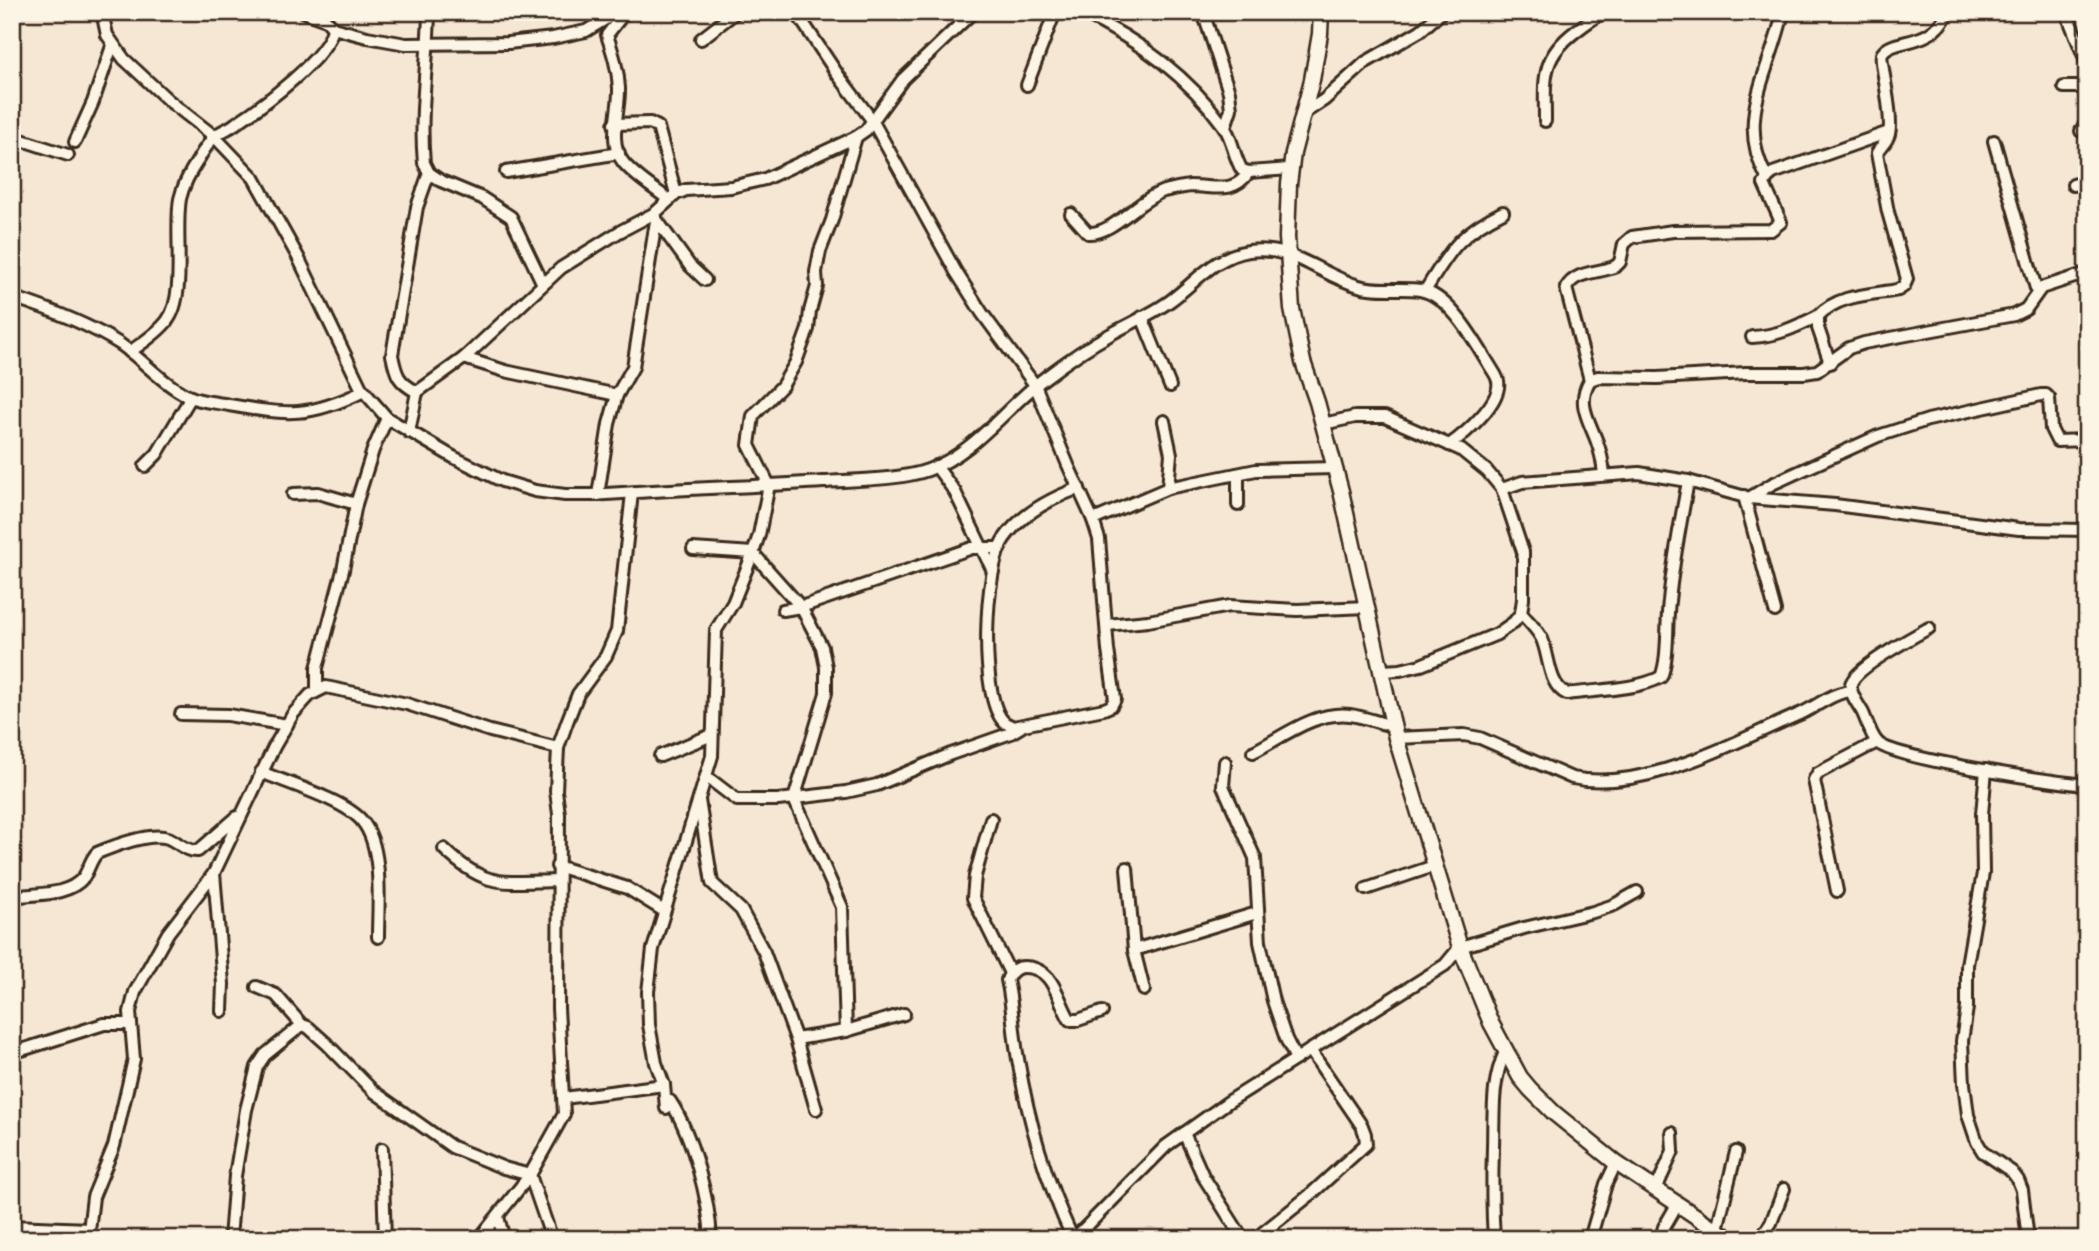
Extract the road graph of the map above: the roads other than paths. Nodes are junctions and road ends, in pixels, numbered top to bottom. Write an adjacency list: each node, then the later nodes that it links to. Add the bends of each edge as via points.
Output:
1 (102, 12): 21 (street)
2 (304, 12): 18 (street, via 326,20)
3 (429, 12): 20 (street)
4 (617, 12): 20 (street, via 586,31 553,38)
5 (625, 12): 29 (street, via 607,35 619,89)
6 (737, 12): 19 (street)
7 (796, 12): 27 (street)
8 (973, 12): 27 (street, via 903,79)
9 (1055, 12): 23 (street)
10 (1080, 12): 30 (street, via 1119,31 1165,64)
11 (1203, 12): 30 (street, via 1230,92)
12 (1321, 12): 26 (main road)
13 (1442, 12): 26 (street, via 1420,31 1366,62)
14 (1604, 12): 28 (street, via 1553,52 1547,69)
15 (1783, 12): 43 (street, via 1764,70 1752,133)
16 (1948, 12): 31 (street, via 1925,38 1883,53 1880,60 1888,90)
17 (2066, 12): 22 (street)
18 (333, 28): 20 (street, via 385,41); 32 (street, via 332,37 290,82)
19 (701, 39)
20 (429, 44): 42 (street, via 422,121 424,163)
21 (113, 46): 32 (street, via 145,80); 35 (street)
22 (2086, 61)
23 (1027, 85)
24 (2064, 87): 25 (street)
25 (2087, 87)
26 (1304, 113): 39 (main road)
27 (872, 120): 33 (street); 64 (street, via 956,272)
28 (1545, 121)
29 (614, 124): 37 (street); 46 (street, via 658,127)
30 (1225, 127): 41 (street, via 1238,165)
31 (1889, 132): 43 (street); 57 (street, via 1877,153 1907,279 1898,290 1843,299)
32 (215, 136): 60 (street, via 181,197 172,313); 66 (street, via 240,160 266,196)
33 (856, 137): 46 (street, via 765,179 687,190); 82 (street, via 820,251 808,329 796,362 782,386 753,416 749,444)
34 (1994, 141): 55 (street)
35 (75, 142)
36 (12, 151): 38 (street, via 22,140)
37 (619, 153): 40 (street); 46 (street, via 638,175)
38 (68, 155)
39 (1291, 169): 41 (street); 50 (main road)
40 (506, 172)
41 (1250, 172): 48 (street, via 1235,186 1221,190 1190,186 1153,195 1096,234 1088,233)
42 (429, 173): 53 (street, via 511,217); 67 (street, via 417,207 392,355 396,375)
43 (1767, 178): 63 (street, via 1764,184 1781,216 1777,227 1632,237 1624,244 1616,266 1570,280 1566,288)
44 (2087, 181): 45 (street)
45 (2073, 184)
46 (673, 197): 49 (street)
47 (1503, 212): 54 (street, via 1461,238)
48 (1071, 214)
49 (655, 217): 52 (street); 53 (street, via 592,248); 68 (street, via 633,367)
50 (1288, 253): 54 (street, via 1367,289); 58 (street, via 1250,251 1225,258); 72 (main road, via 1295,331)
51 (2087, 273): 55 (street)
52 (705, 280)
53 (543, 284): 61 (street)
54 (1425, 291): 75 (street, via 1444,301 1459,319 1498,379 1494,400)
55 (2037, 292): 62 (street, via 2026,309 2014,315 1864,343)
56 (12, 297): 60 (street, via 74,320)
57 (1818, 316): 59 (street, via 1777,334); 62 (street)
58 (1142, 317): 64 (street); 65 (street)
59 (1752, 337)
60 (130, 352): 69 (street)
61 (464, 358): 67 (street); 68 (street)
62 (1830, 363): 63 (street, via 1804,373)
63 (1590, 380): 80 (street, via 1583,403)
64 (1035, 385): 77 (street, via 978,438); 83 (street)
65 (1170, 386)
66 (364, 391): 69 (street, via 335,405 281,413); 70 (street)
67 (417, 392): 73 (street)
68 (617, 395): 88 (street)
69 (191, 397): 76 (street)
70 (387, 418): 73 (street); 90 (street)
71 (1164, 421): 84 (street, via 1171,453)
72 (1323, 424): 75 (street, via 1385,417); 78 (main road)
73 (409, 432): 88 (street, via 502,481 555,494)
74 (2087, 440): 89 (street, via 2057,440 2051,429 2049,398 2041,395 1878,436)
75 (1449, 445): 85 (street, via 1479,464)
76 (145, 466)
77 (936, 466): 82 (street, via 893,476); 94 (street, via 955,492)
78 (1335, 468): 79 (street); 100 (main road)
79 (1238, 474): 84 (street); 91 (street)
80 (1604, 475): 81 (street, via 1639,473); 85 (street, via 1522,482)
81 (1688, 481): 89 (street); 103 (street, via 1672,568 1661,677 1636,685 1567,694 1560,691 1542,639)
82 (769, 485): 86 (street); 97 (street)
83 (1079, 488): 92 (street); 95 (street, via 1039,507)
84 (1167, 488): 92 (street)
85 (1502, 489): 103 (street, via 1522,552)
86 (632, 492): 88 (street); 115 (street, via 617,631 606,656 578,694)
87 (293, 494): 90 (street, via 317,493)
88 (598, 495)
89 (1746, 497): 93 (street, via 2019,529); 102 (street)
90 (356, 504): 107 (street, via 317,668)
91 (1238, 505)
92 (1093, 520): 104 (street, via 1102,560)
93 (2087, 530)
94 (982, 548): 95 (street); 98 (street); 99 (street)
95 (1000, 548): 98 (street)
96 (693, 549): 97 (street)
97 (753, 553): 99 (street); 113 (street, via 733,603 716,630)
98 (993, 570): 111 (street, via 987,616 993,700 1004,722)
99 (801, 607): 101 (street); 124 (street, via 822,647 826,693)
100 (1368, 607): 104 (street, via 1297,610 1230,606); 106 (main road)
101 (783, 610)
102 (1775, 611)
103 (1521, 612): 106 (street, via 1497,634 1421,665)
104 (1107, 625): 111 (street, via 1115,699 1111,706)
105 (1928, 628): 108 (street, via 1853,679)
106 (1382, 671): 112 (main road)
107 (317, 690): 110 (street); 115 (street, via 326,687 407,704)
108 (1851, 691): 112 (street, via 1669,769 1618,780 1572,778 1464,735); 114 (street)
109 (181, 714): 110 (street, via 229,715)
110 (287, 725): 120 (street)
111 (1020, 727): 124 (street, via 877,785)
112 (1394, 732): 116 (street, via 1349,715 1335,715 1289,731); 129 (main road)
113 (712, 735): 117 (street); 121 (street)
114 (1877, 742): 119 (street, via 1915,757); 134 (street, via 1818,773 1814,780)
115 (558, 748): 128 (street)
116 (1253, 752)
117 (660, 756)
118 (1225, 762): 138 (street, via 1223,786 1255,858)
119 (1986, 770): 122 (street); 188 (street, via 1983,873 1967,965 1964,1084 1977,1142 2018,1180)
120 (261, 772): 125 (street); 139 (street, via 340,805 362,821 375,854)
121 (708, 777): 123 (street); 124 (street, via 737,800)
122 (2087, 785)
123 (699, 797): 137 (street); 153 (street, via 712,883 741,910 751,927)
124 (794, 799): 152 (street, via 842,907)
125 (241, 814): 131 (street); 136 (street, via 198,851 166,837 133,841 97,853 83,877 62,891)
126 (991, 819): 144 (street, via 973,898)
127 (444, 849): 132 (street, via 484,878)
128 (557, 866): 132 (street); 137 (street, via 627,888)
129 (1434, 866): 133 (street); 140 (main road)
130 (1127, 868): 141 (street)
131 (214, 873): 147 (street); 150 (street, via 148,964 135,992)
132 (557, 881): 159 (street)
133 (1366, 889)
134 (1837, 891)
135 (1637, 892): 140 (street, via 1593,912)
136 (12, 897)
137 (664, 912): 158 (street, via 653,949 648,992 649,1026)
138 (1258, 914): 141 (street); 157 (street, via 1273,1001)
139 (378, 937)
140 (1461, 947): 142 (street); 143 (main road)
141 (1134, 950): 146 (street)
142 (1445, 965): 143 (street, via 1459,964); 154 (street)
143 (1469, 971): 155 (main road)
144 (1010, 973): 148 (street, via 1022,966 1048,976 1073,1021); 180 (street, via 1007,980 1016,1045 1029,1108)
145 (257, 987): 151 (street, via 276,995)
146 (1144, 990)
147 (222, 1011)
148 (1102, 1012)
149 (904, 1014): 152 (street)
150 (131, 1024): 156 (street, via 104,1024); 173 (street, via 134,1059 114,1146 93,1197)
151 (302, 1025): 166 (street, via 373,1091 452,1147); 174 (street, via 257,1067 235,1176)
152 (846, 1031): 153 (street)
153 (796, 1039): 160 (street)
154 (1310, 1050): 157 (street); 182 (street, via 1362,1126 1366,1144)
155 (1505, 1052): 165 (main road, via 1546,1106); 183 (street, via 1493,1097)
156 (12, 1053)
157 (1296, 1059): 161 (street)
158 (664, 1085): 159 (street); 179 (street, via 666,1108 670,1101 687,1132)
159 (564, 1098): 166 (street, via 564,1114)
160 (816, 1109)
161 (1184, 1133): 180 (street); 181 (street, via 1203,1176)
162 (1672, 1133): 167 (street, via 1673,1151)
163 (382, 1149): 175 (street)
164 (1736, 1152): 172 (street)
165 (1616, 1163): 167 (main road); 184 (street)
166 (530, 1175): 170 (street); 178 (street)
167 (1656, 1189): 169 (main road)
168 (1784, 1189): 187 (street)
169 (1678, 1203): 172 (main road); 185 (street)
170 (498, 1217): 176 (street); 177 (street)
171 (12, 1226): 173 (street)
172 (1717, 1229): 186 (main road)
173 (88, 1234)
174 (230, 1239)
175 (385, 1239)
176 (479, 1239)
177 (505, 1239)
178 (552, 1239)
179 (711, 1239)
180 (1073, 1239)
181 (1244, 1239)
182 (1255, 1239)
183 (1494, 1239)
184 (1590, 1239)
185 (1661, 1239)
186 (1730, 1239)
187 (1760, 1239)
188 (2028, 1239)

